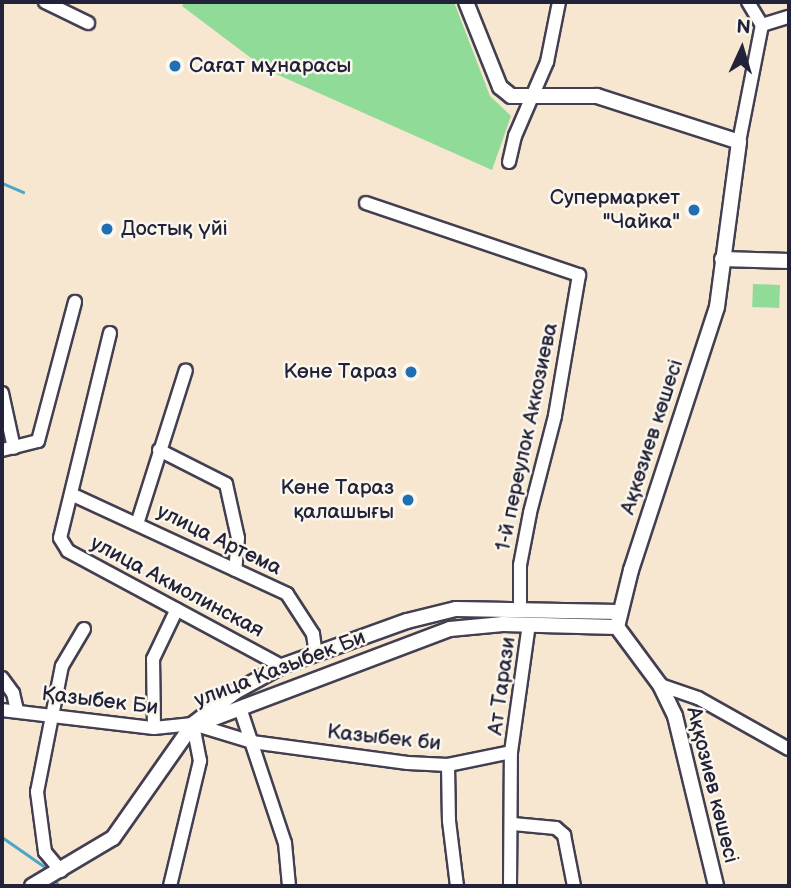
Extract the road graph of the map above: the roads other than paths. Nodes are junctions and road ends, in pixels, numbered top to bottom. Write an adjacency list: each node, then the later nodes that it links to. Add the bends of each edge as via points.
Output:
1 (45, 2): 6 (street)
2 (466, 2): 8 (main road, via 500,87 511,96)
3 (559, 2): 8 (street, via 547,62)
4 (748, 2): 7 (street)
5 (789, 18): 7 (street)
6 (88, 23)
7 (762, 25): 9 (street)
8 (533, 99): 9 (main road, via 597,96); 10 (street, via 515,136)
9 (739, 142): 12 (main road, Ақкөзиев көшесі)
10 (509, 162)
11 (366, 203): 23 (street, 1-й переулок Аккозиева, via 579,275 555,416 520,565)
12 (722, 260): 13 (main road); 25 (main road, Ақкөзиев көшесі, via 717,307)
13 (789, 261)
14 (75, 302): 18 (street, via 38,441)
15 (110, 333): 20 (street, улица Акмолинская)
16 (186, 370): 19 (street)
17 (2, 393): 18 (street)
18 (8, 449)
19 (159, 450): 21 (street); 22 (street, via 226,484 238,538)
20 (71, 494): 21 (street, улица Артема); 24 (street, улица Акмолинская, via 60,538 68,551)
21 (138, 522): 22 (street, улица Артема)
22 (235, 570): 31 (street, улица Артема, via 275,588 298,606 313,634)
23 (520, 607): 25 (main road, улица Казыбек Би); 26 (main road, улица Казыбек Би, via 456,609)
24 (177, 609): 32 (street, улица Акмолинская); 40 (street, via 153,659)
25 (618, 612): 28 (main road, Ақкөзиев көшесі)
26 (399, 624): 30 (main road); 31 (main road, улица Казыбек Би)
27 (529, 624): 28 (main road, улица Казыбек Би); 30 (main road, улица Казыбек Би, via 450,629); 43 (street, Ат Тарази)
28 (617, 627): 34 (main road, Аққозиев көшесі)
29 (84, 629): 38 (street, via 62,666)
30 (406, 643): 35 (main road, улица Казыбек Би)
31 (316, 655): 32 (main road, улица Казыбек Би)
32 (282, 666): 39 (main road, улица Казыбек Би, via 235,692)
33 (2, 678): 37 (street, via 13,693)
34 (660, 685): 42 (street, via 698,698); 54 (main road, Аққозиев көшесі, via 676,716 693,774)
35 (240, 708): 39 (main road, улица Казыбек Би); 41 (street)
36 (2, 710): 37 (street, Қазыбек Би)
37 (17, 711): 38 (street, Қазыбек Би)
38 (50, 715): 40 (street, Қазыбек Би); 46 (street, via 37,792 39,832 45,852)
39 (193, 724): 40 (street, Қазыбек Би); 41 (street, Казыбек би); 46 (main road, via 113,838); 49 (street, via 200,761)
40 (154, 728)
41 (252, 742): 44 (street, Казыбек би); 50 (street, via 285,843)
42 (789, 749)
43 (512, 752): 44 (street, Казыбек би); 45 (street, Ат Тарази)
44 (448, 765): 51 (street)
45 (513, 824): 52 (street, Ат Тарази); 53 (street, via 556,828 564,835)
46 (61, 871): 47 (main road)
47 (48, 883): 48 (main road)
48 (32, 886)
49 (170, 886)
50 (289, 886)
51 (457, 886)
52 (510, 886)
53 (574, 886)
54 (716, 886)

